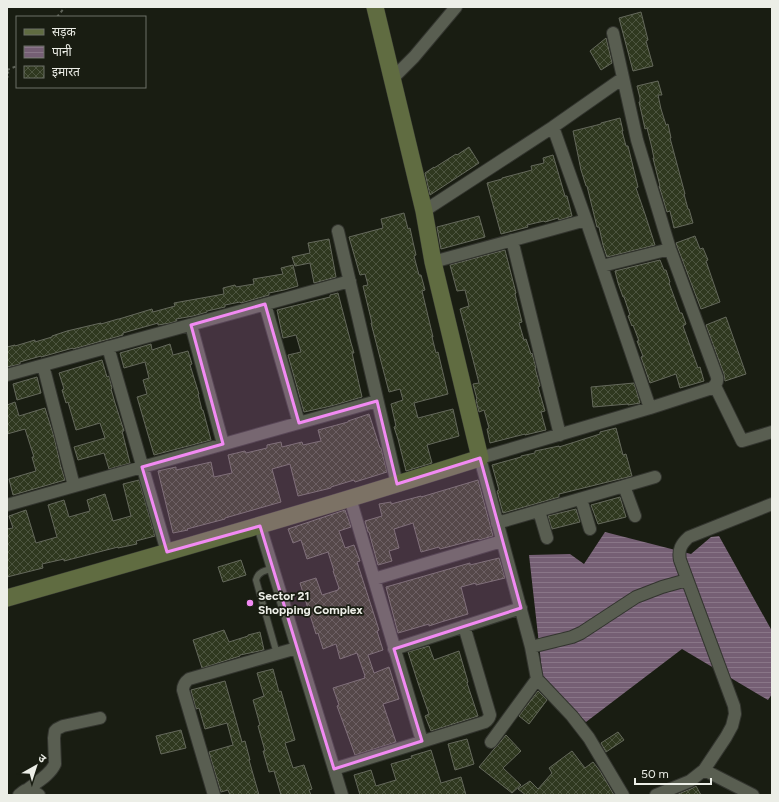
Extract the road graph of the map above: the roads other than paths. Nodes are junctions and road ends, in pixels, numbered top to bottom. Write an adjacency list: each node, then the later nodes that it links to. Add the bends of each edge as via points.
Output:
1 (375, 7): 5 (street)
2 (456, 7): 5 (street)
3 (612, 33): 4 (street)
4 (623, 78): 6 (street); 11 (street, via 637,140)
5 (392, 79): 7 (street)
6 (553, 127): 7 (street); 8 (street)
7 (424, 210): 12 (street)
8 (586, 220): 10 (street); 13 (street)
9 (338, 231): 14 (street)
10 (512, 240): 12 (street); 25 (street)
11 (670, 249): 13 (street); 20 (street, via 718,380)
12 (433, 262): 27 (street)
13 (602, 266): 22 (street)
14 (350, 281): 15 (street); 21 (street)
15 (265, 304): 16 (street); 23 (street)
16 (191, 325): 17 (street); 26 (street)
17 (108, 347): 18 (street); 28 (street)
18 (43, 365): 19 (street); 31 (street)
19 (7, 375)
20 (714, 386): 22 (street); 24 (street, via 742,441)
21 (377, 401): 23 (street); 30 (street)
22 (650, 408): 25 (street)
23 (299, 423): 26 (street)
24 (772, 432)
25 (560, 435): 27 (street)
26 (223, 444): 28 (street)
27 (480, 458): 30 (street); 39 (street)
28 (142, 467): 31 (street); 44 (street)
29 (655, 477): 32 (street)
30 (397, 484): 33 (street)
31 (74, 486): 36 (street)
32 (624, 486): 34 (street); 38 (street)
33 (350, 498): 40 (street); 46 (street)
34 (581, 499): 37 (street); 41 (street)
35 (772, 504): 47 (street, via 684,541 679,553)
36 (7, 505)
37 (539, 511): 39 (street); 42 (street)
38 (635, 516)
39 (497, 523): 43 (street)
40 (260, 526): 44 (street); 45 (street)
41 (590, 529)
42 (547, 538)
43 (502, 541): 46 (street); 49 (street)
44 (167, 552): 48 (street)
45 (273, 569): 52 (street); 54 (lane, via 260,573 256,580)
46 (374, 579): 53 (street)
47 (687, 580): 51 (street, via 636,597 572,637); 62 (street, via 735,714 726,737)
48 (7, 598)
49 (521, 608): 50 (street); 51 (street)
50 (464, 626): 53 (street); 57 (street)
51 (531, 647): 55 (street)
52 (297, 648): 54 (street); 61 (street)
53 (394, 649): 59 (street)
54 (277, 654): 65 (street, via 185,682 183,690)
55 (538, 679): 58 (street); 67 (street, via 589,738)
56 (100, 718): 63 (street, via 57,729 54,734 56,764 49,773)
57 (490, 718): 58 (street); 59 (street, via 485,722)
58 (504, 724): 60 (street)
59 (422, 741): 61 (street)
60 (490, 742)
61 (334, 769): 66 (street)
62 (704, 770): 68 (street, via 690,781); 69 (street)
63 (23, 792): 64 (street, via 31,789)
64 (39, 795)
65 (214, 795)
66 (342, 795)
67 (623, 795)
68 (656, 795)
69 (753, 795)

